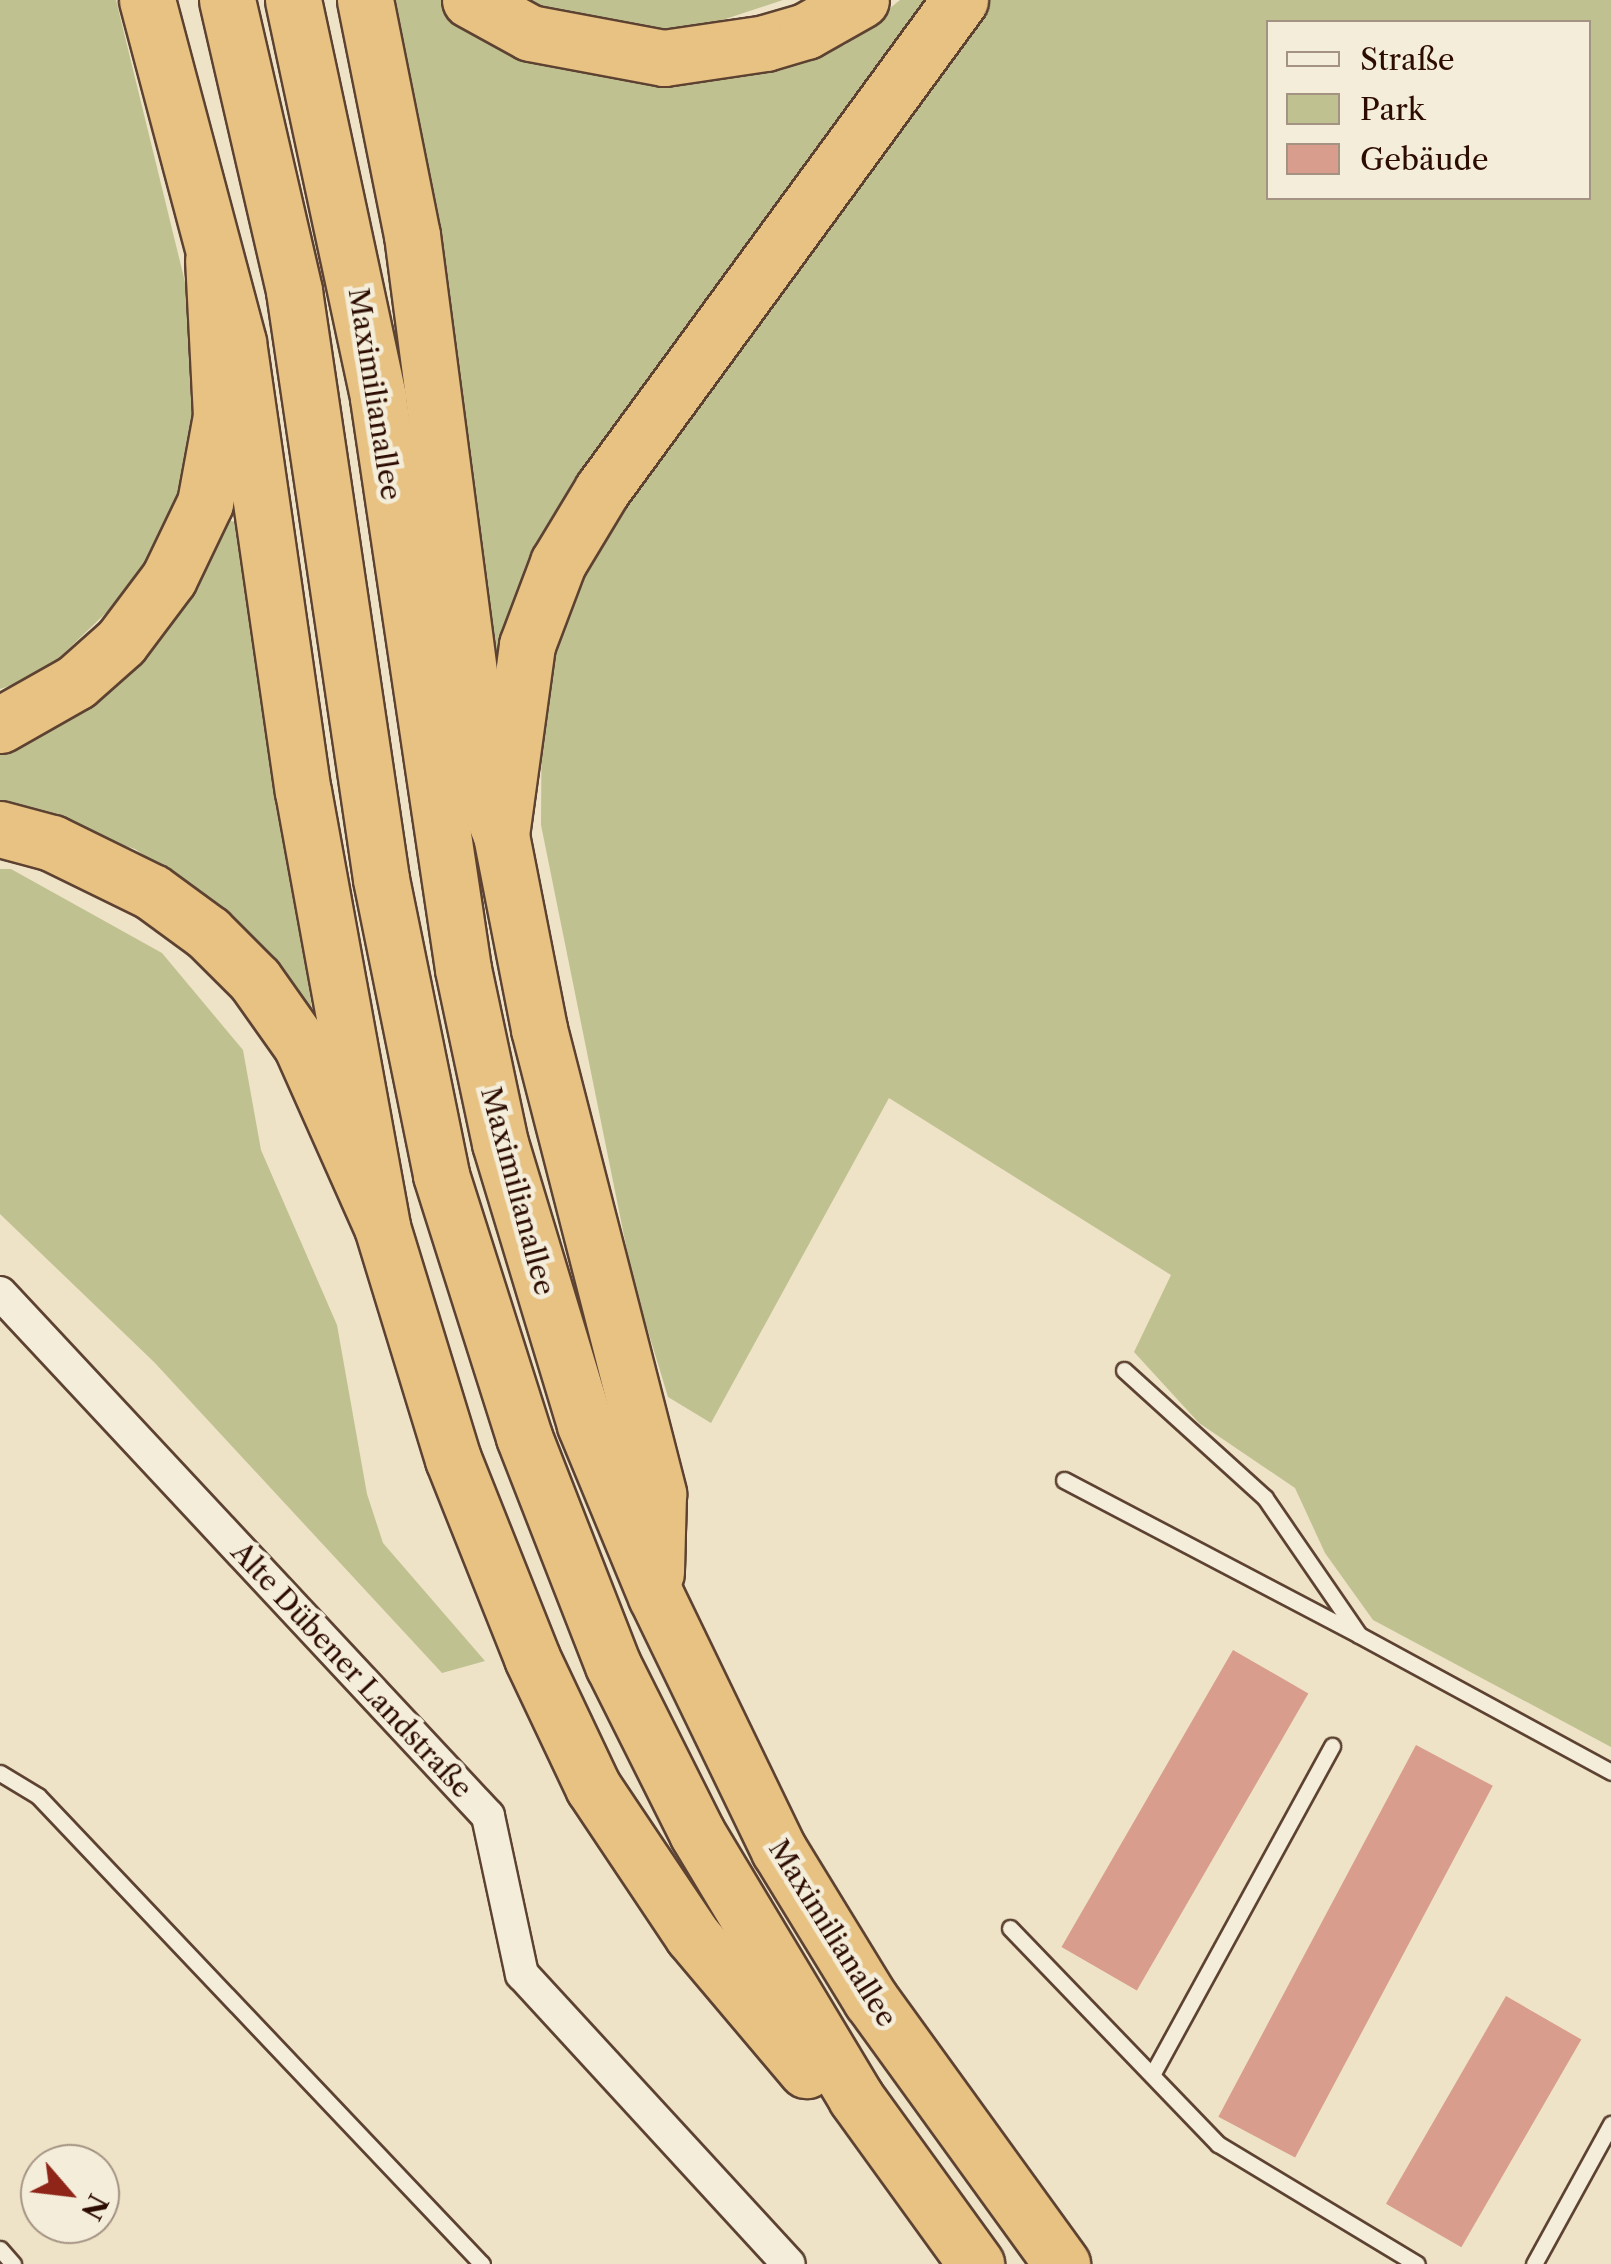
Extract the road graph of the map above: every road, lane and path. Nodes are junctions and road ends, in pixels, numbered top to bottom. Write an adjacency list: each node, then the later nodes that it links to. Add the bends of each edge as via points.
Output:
1 (146, 0): 8 (highway)
2 (227, 0): 23 (highway, via 294,291 381,879 442,1176 524,1437 613,1665 697,1832)
3 (292, 0): 16 (highway, Maximilianallee, via 362,311 438,824 500,1143 585,1424)
4 (365, 0): 11 (highway, via 412,235 484,794)
5 (470, 0): 6 (highway, via 530,33 664,58 714,55 779,39)
6 (861, 0)
7 (960, 0): 11 (highway, via 602,490 558,563 527,645)
8 (213, 260): 9 (highway, via 221,416 204,503 169,578 121,642 76,682); 12 (highway, via 238,342 303,791)
9 (0, 725)
10 (0, 829): 12 (highway, via 52,844 152,892 208,933 255,980 301,1045)
11 (501, 836): 16 (highway, via 539,1029 658,1494)
12 (382, 1227): 23 (highway, via 453,1458 532,1658 594,1787 692,1935 798,2065)
13 (0, 1293): 28 (street, Alte Dübener Landstraße, via 488,1816 522,1974)
14 (1124, 1370): 17 (lane, via 1265,1498)
15 (1064, 1480): 17 (lane)
16 (656, 1596): 30 (highway, Maximilianallee, via 771,1833 828,1931 1004,2192)
17 (1359, 1635): 19 (lane)
18 (1332, 1746): 22 (lane)
19 (1611, 1772)
20 (0, 1773): 27 (lane, via 38,1796)
21 (1010, 1928): 22 (lane)
22 (1153, 2073): 31 (lane, via 1218,2144)
23 (856, 2098): 29 (highway)
24 (1611, 2124): 32 (lane)
25 (0, 2250): 26 (lane)
26 (13, 2264)
27 (482, 2264)
28 (789, 2264)
29 (976, 2264)
30 (1062, 2264)
31 (1417, 2264)
32 (1534, 2264)

